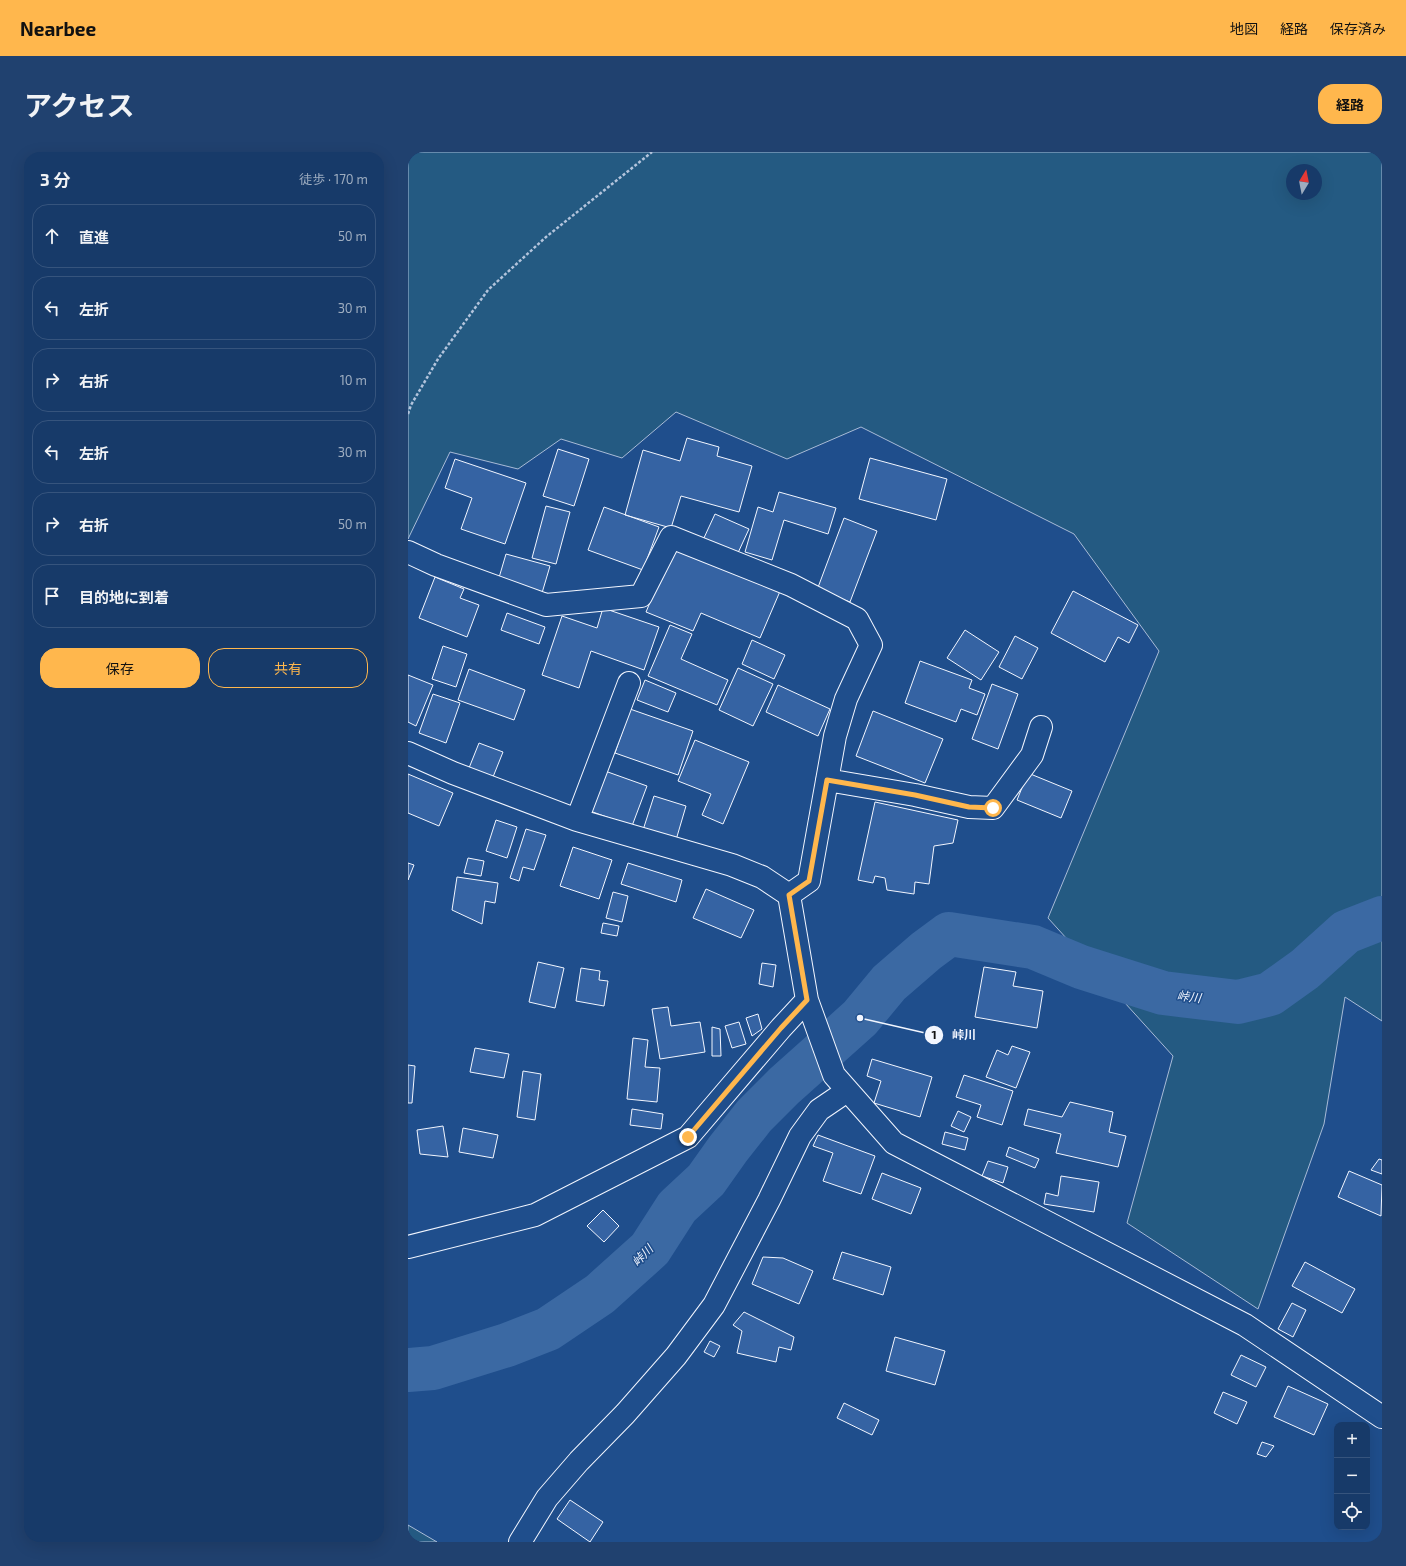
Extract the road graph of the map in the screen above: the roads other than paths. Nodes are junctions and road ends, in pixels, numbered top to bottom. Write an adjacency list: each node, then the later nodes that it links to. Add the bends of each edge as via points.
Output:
1 (408, 552): 5 (street, via 436,565 546,605 641,596 671,537 791,586 857,619 871,645 846,699 835,736)
2 (630, 683): 6 (street)
3 (1041, 727): 5 (street, via 1032,755 993,808 969,807)
4 (408, 753): 6 (street, via 453,773)
5 (827, 780): 7 (street, via 809,881)
6 (577, 820): 7 (street, via 732,865 762,877)
7 (789, 895): 8 (street)
8 (807, 1000): 9 (street); 10 (street, via 688,1137 535,1214)
9 (841, 1083): 11 (street, via 894,1143 1245,1325); 12 (street, via 800,1136 714,1305 676,1356 547,1498)
10 (408, 1247)
11 (1382, 1417)
12 (520, 1542)

